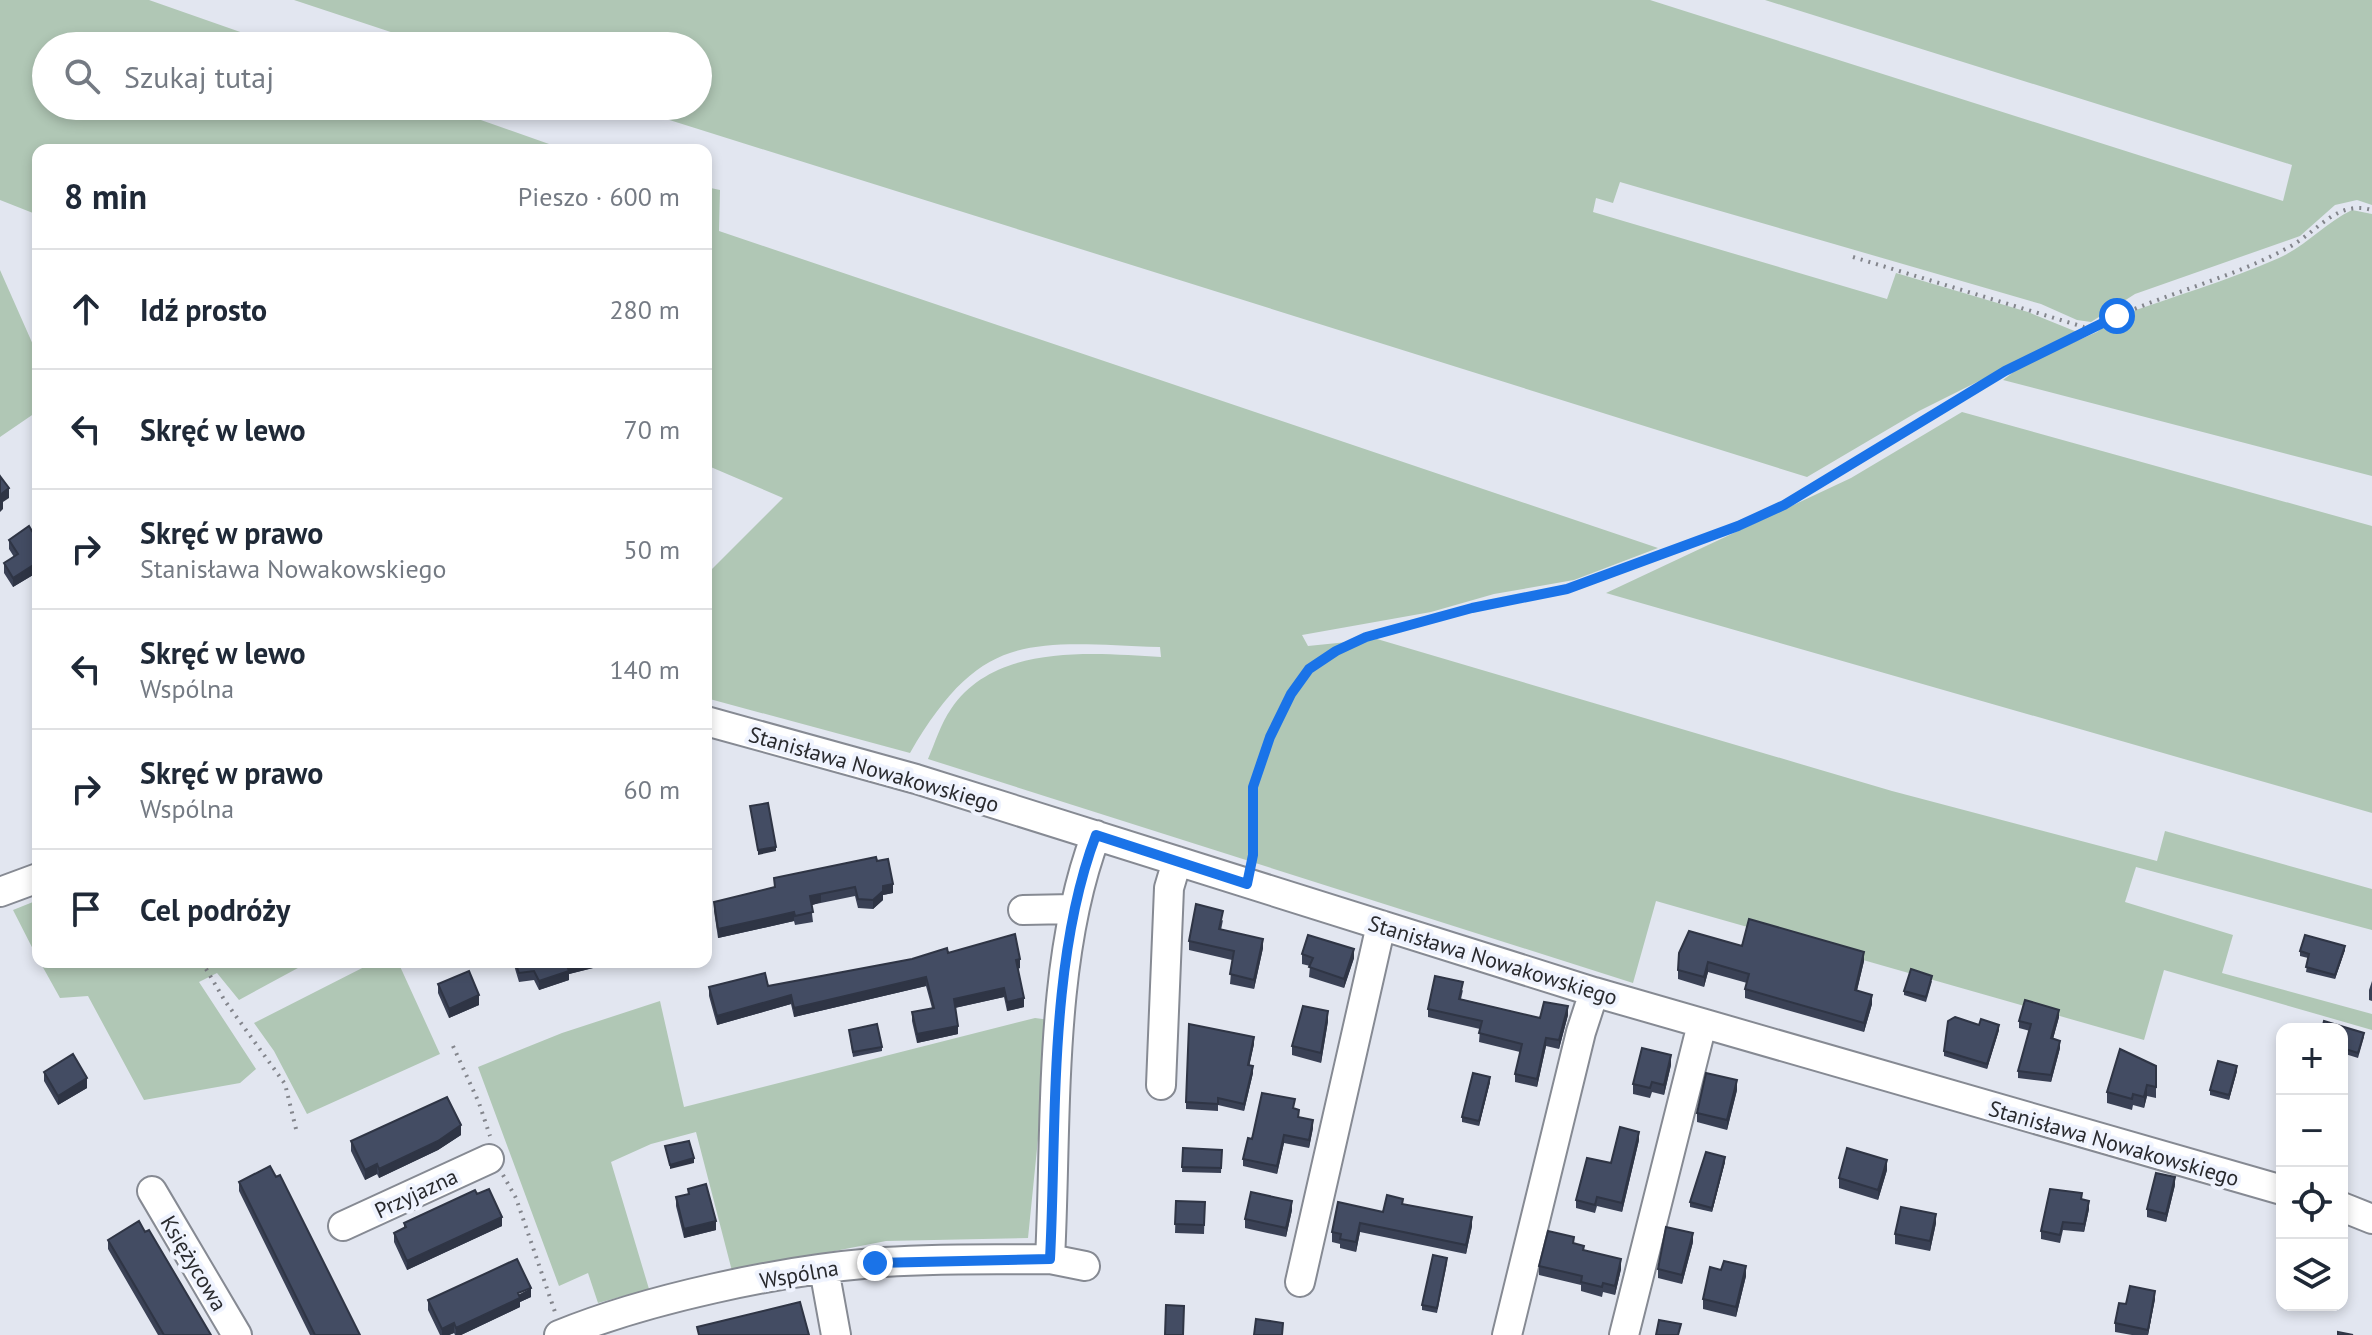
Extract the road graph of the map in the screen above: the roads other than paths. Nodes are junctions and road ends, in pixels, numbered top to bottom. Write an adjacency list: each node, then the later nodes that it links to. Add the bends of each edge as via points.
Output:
1 (712, 723): 2 (street, Stanisława Nowakowskiego)
2 (1096, 835): 3 (street, Stanisława Nowakowskiego); 6 (street)
3 (1177, 861): 8 (street, Stanisława Nowakowskiego); 11 (street, via 1169,888)
4 (32, 880): 5 (street)
5 (0, 892)
6 (1073, 909): 7 (street); 16 (street, via 1063,986)
7 (1023, 910)
8 (1381, 925): 9 (street, Stanisława Nowakowskiego); 19 (street)
9 (1594, 992): 10 (street, Stanisława Nowakowskiego); 23 (street)
10 (1702, 1024): 13 (street, Stanisława Nowakowskiego); 24 (street)
11 (1161, 1085)
12 (489, 1159): 15 (street, Przyjazna)
13 (2276, 1188)
14 (152, 1191): 21 (street, Księżycowa)
15 (343, 1226)
16 (1050, 1259): 17 (street, Wspólna); 18 (street, Wspólna, via 888,1262)
17 (1085, 1266)
18 (824, 1269): 20 (street, Wspólna, via 659,1304); 22 (street)
19 (1300, 1282)
20 (562, 1334)
21 (237, 1335)
22 (836, 1335)
23 (1507, 1335)
24 (1624, 1335)

